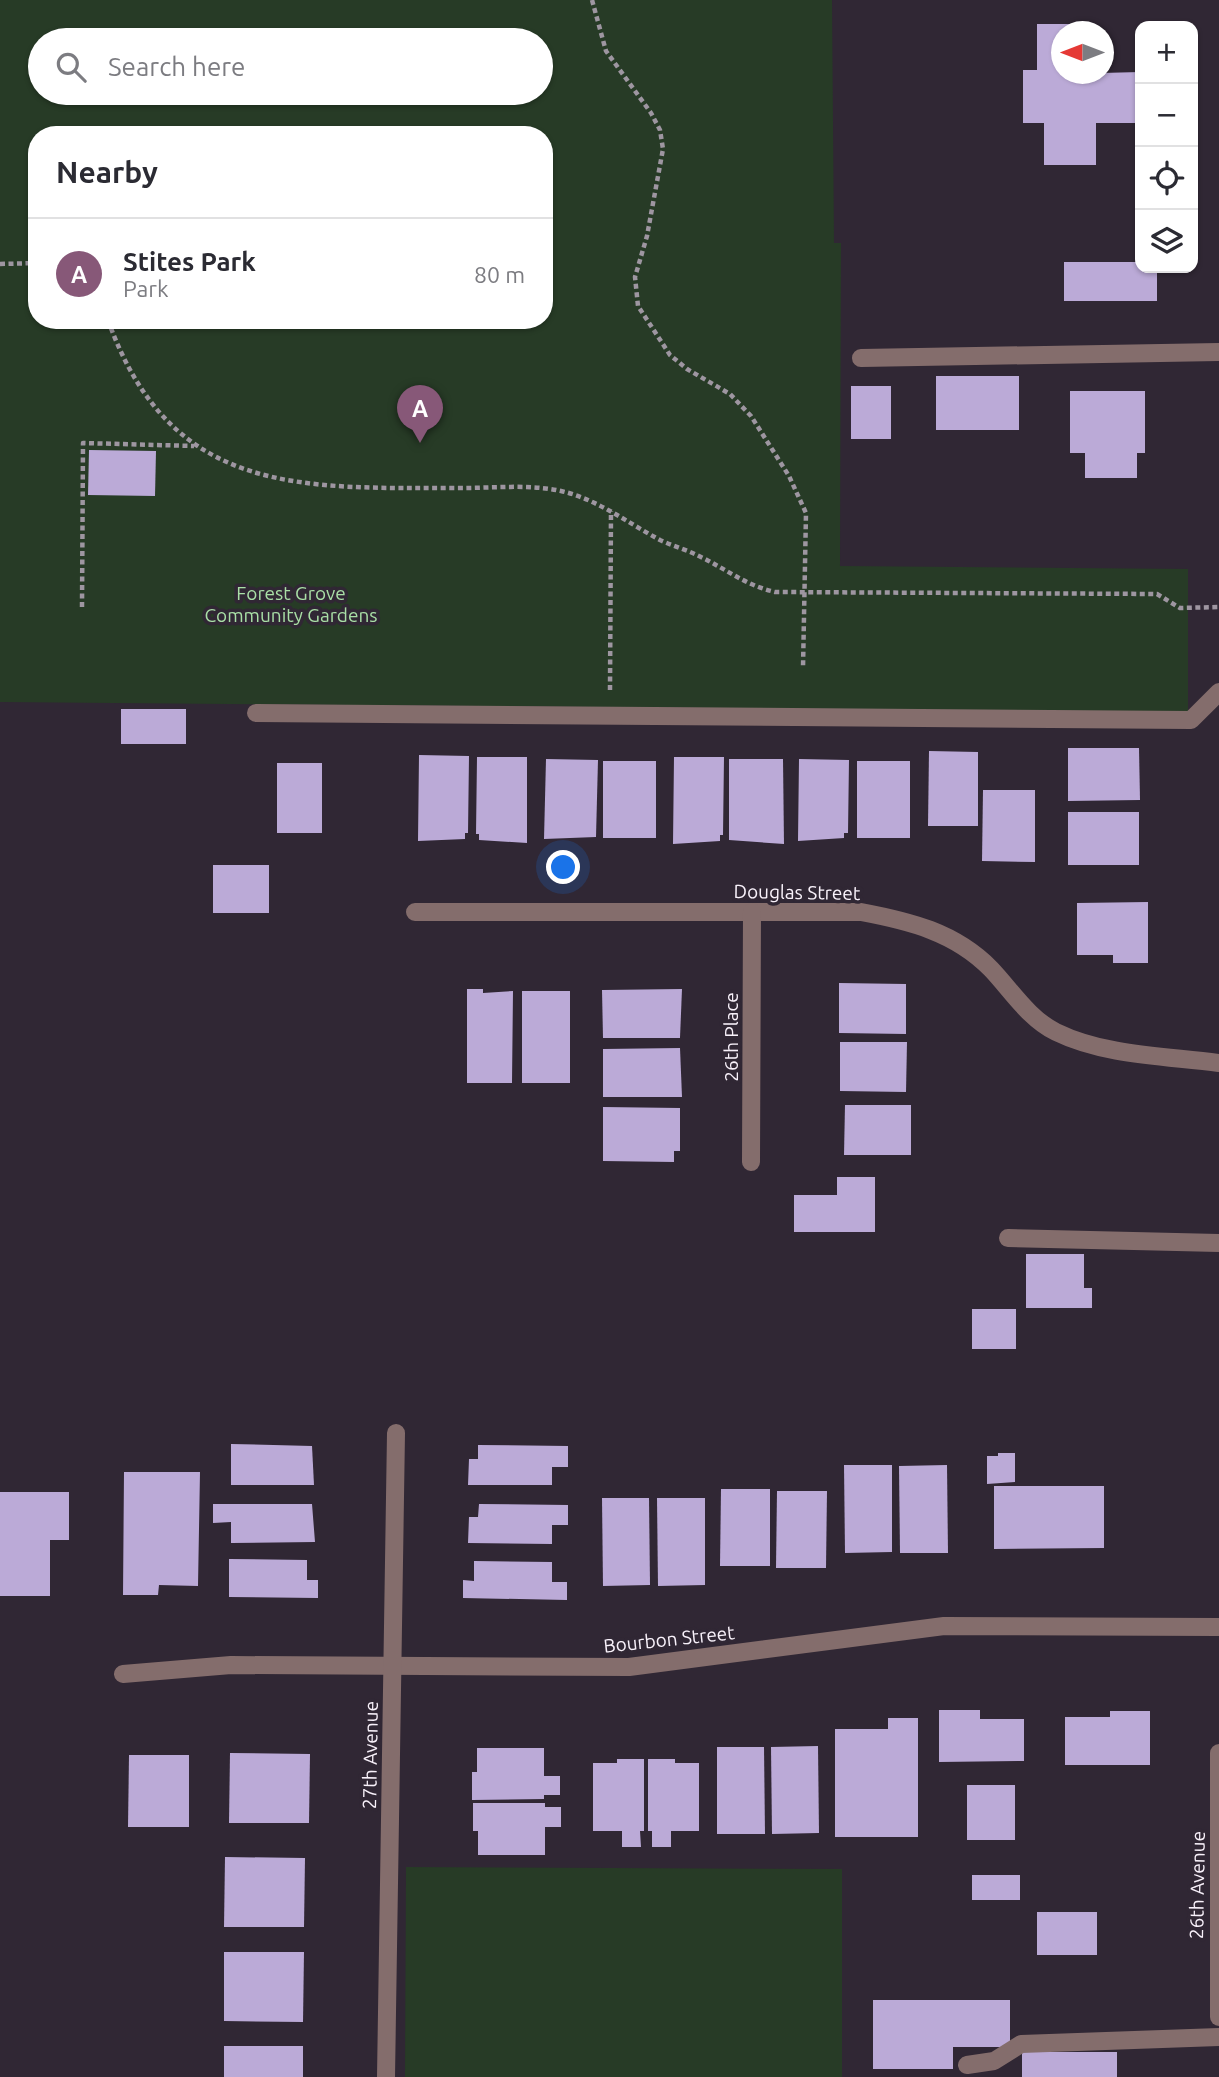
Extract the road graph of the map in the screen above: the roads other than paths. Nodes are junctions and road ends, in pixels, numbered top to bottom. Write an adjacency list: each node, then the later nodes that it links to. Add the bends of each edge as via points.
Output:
1 (1219, 352): 2 (street)
2 (861, 358)
3 (1219, 692): 4 (street, via 1191,720)
4 (256, 713)
5 (415, 912): 6 (street, Douglas Street)
6 (752, 912): 7 (street, Douglas Street, via 861,912 912,921 954,940 1054,1032 1101,1047); 8 (street, 26th Place)
7 (1219, 1063)
8 (751, 1162)
9 (1008, 1238): 10 (street)
10 (1219, 1243)
11 (396, 1433): 13 (street, 27th Avenue)
12 (1219, 1627): 13 (street, Bourbon Street, via 944,1626 629,1667)
13 (392, 1668): 14 (street, Bourbon Street, via 231,1665); 19 (street, 27th Avenue)
14 (123, 1674)
15 (1219, 1753): 16 (street, 26th Avenue)
16 (1219, 2017)
17 (1219, 2037): 18 (street, via 1021,2044 994,2061)
18 (967, 2065)
19 (386, 2077)

